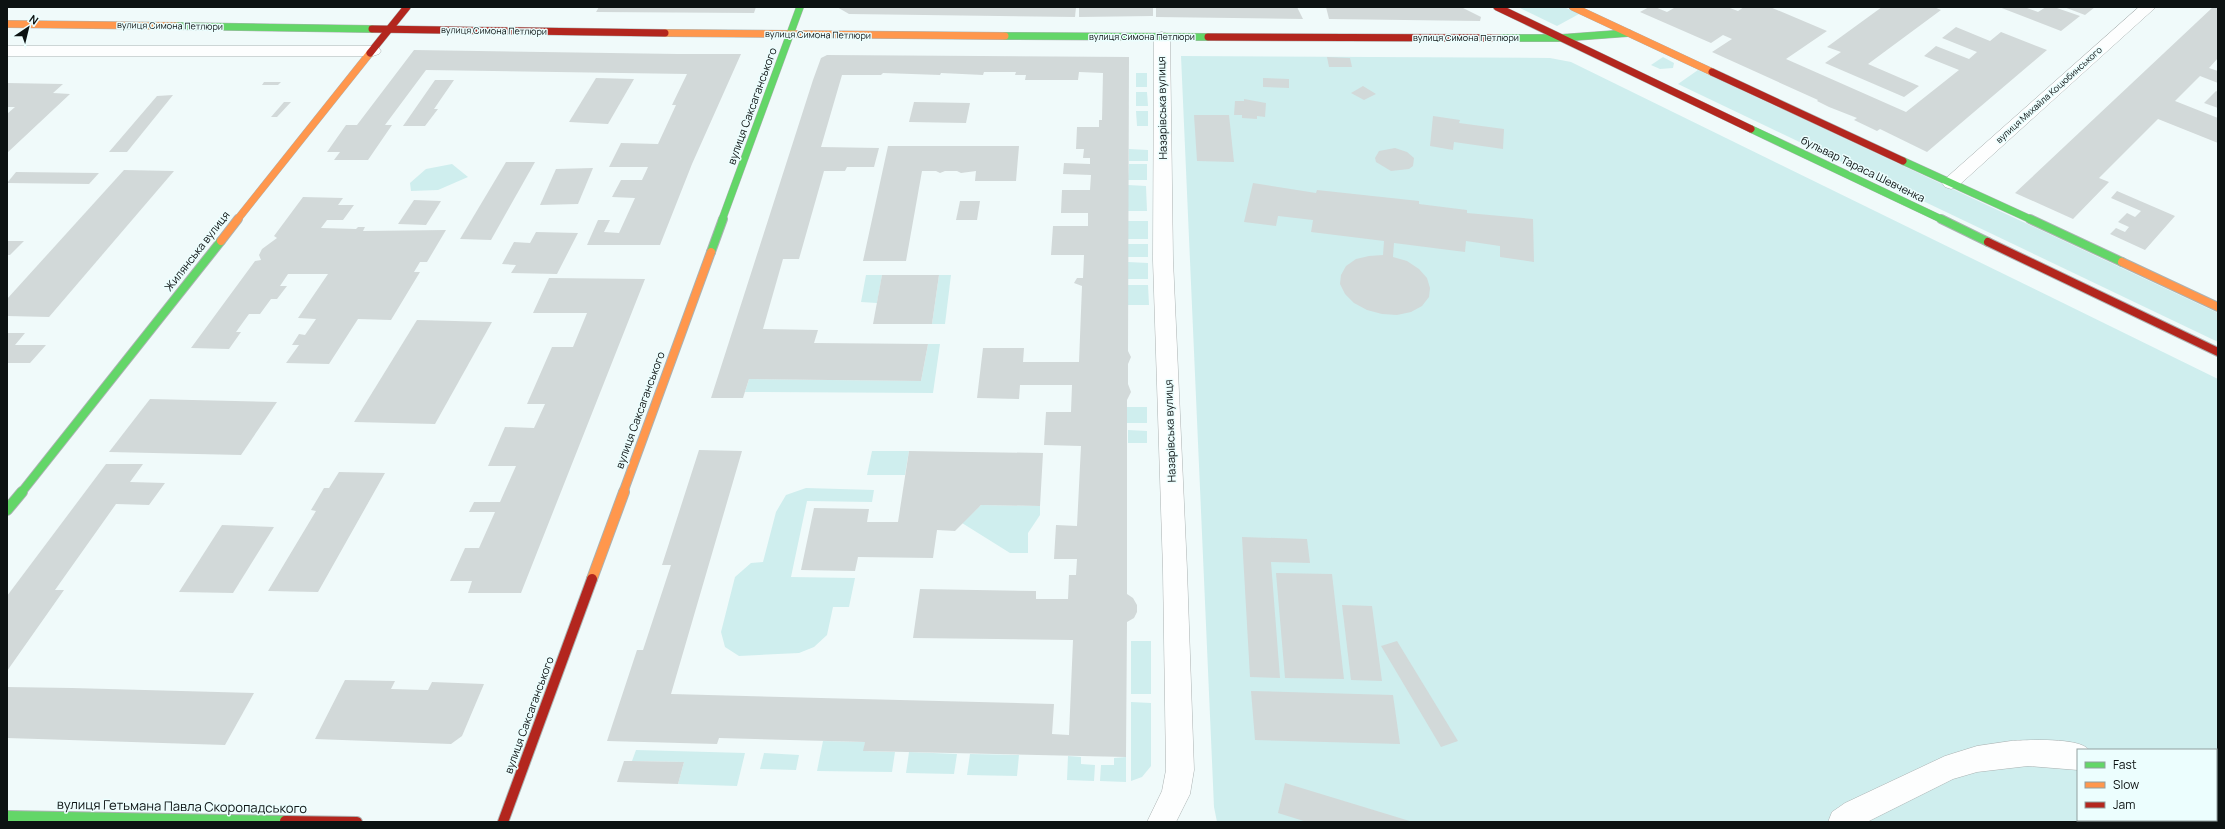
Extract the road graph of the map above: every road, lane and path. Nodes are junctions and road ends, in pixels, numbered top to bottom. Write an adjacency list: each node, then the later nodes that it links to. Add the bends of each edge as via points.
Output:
1 (407, 7): 7 (main road, Жилянська вулиця)
2 (800, 7): 9 (main road, вулиця Саксаганського)
3 (1497, 7): 11 (main road, бульвар Тараса Шевченка)
4 (1573, 7): 8 (main road)
5 (2148, 7): 14 (street, вулиця Михайла Коцюбинського)
6 (7, 24): 7 (main road, вулиця Симона Петлюри)
7 (390, 30): 9 (main road, вулиця Симона Петлюри); 13 (main road, Жилянська вулиця)
8 (1628, 33): 11 (main road, вулиця Симона Петлюри); 14 (main road)
9 (791, 35): 10 (main road, вулиця Симона Петлюри); 21 (main road, вулиця Саксаганського)
10 (1162, 37): 11 (main road, вулиця Симона Петлюри); 22 (street, Назарівська вулиця, via 1163,260 1180,770 1176,794)
11 (1561, 38): 16 (main road, бульвар Тараса Шевченка)
12 (7, 51): 13 (street)
13 (373, 51): 17 (main road, Жилянська вулиця)
14 (1951, 183): 15 (main road)
15 (2218, 307)
16 (2218, 352)
17 (7, 510)
18 (2077, 758): 23 (street, via 2036,753 2012,754 1946,769 1875,802)
19 (7, 816): 20 (main road, вулиця Гетьмана Павла Скоропадського)
20 (358, 822)
21 (503, 822)
22 (1161, 822)
23 (1842, 822)

